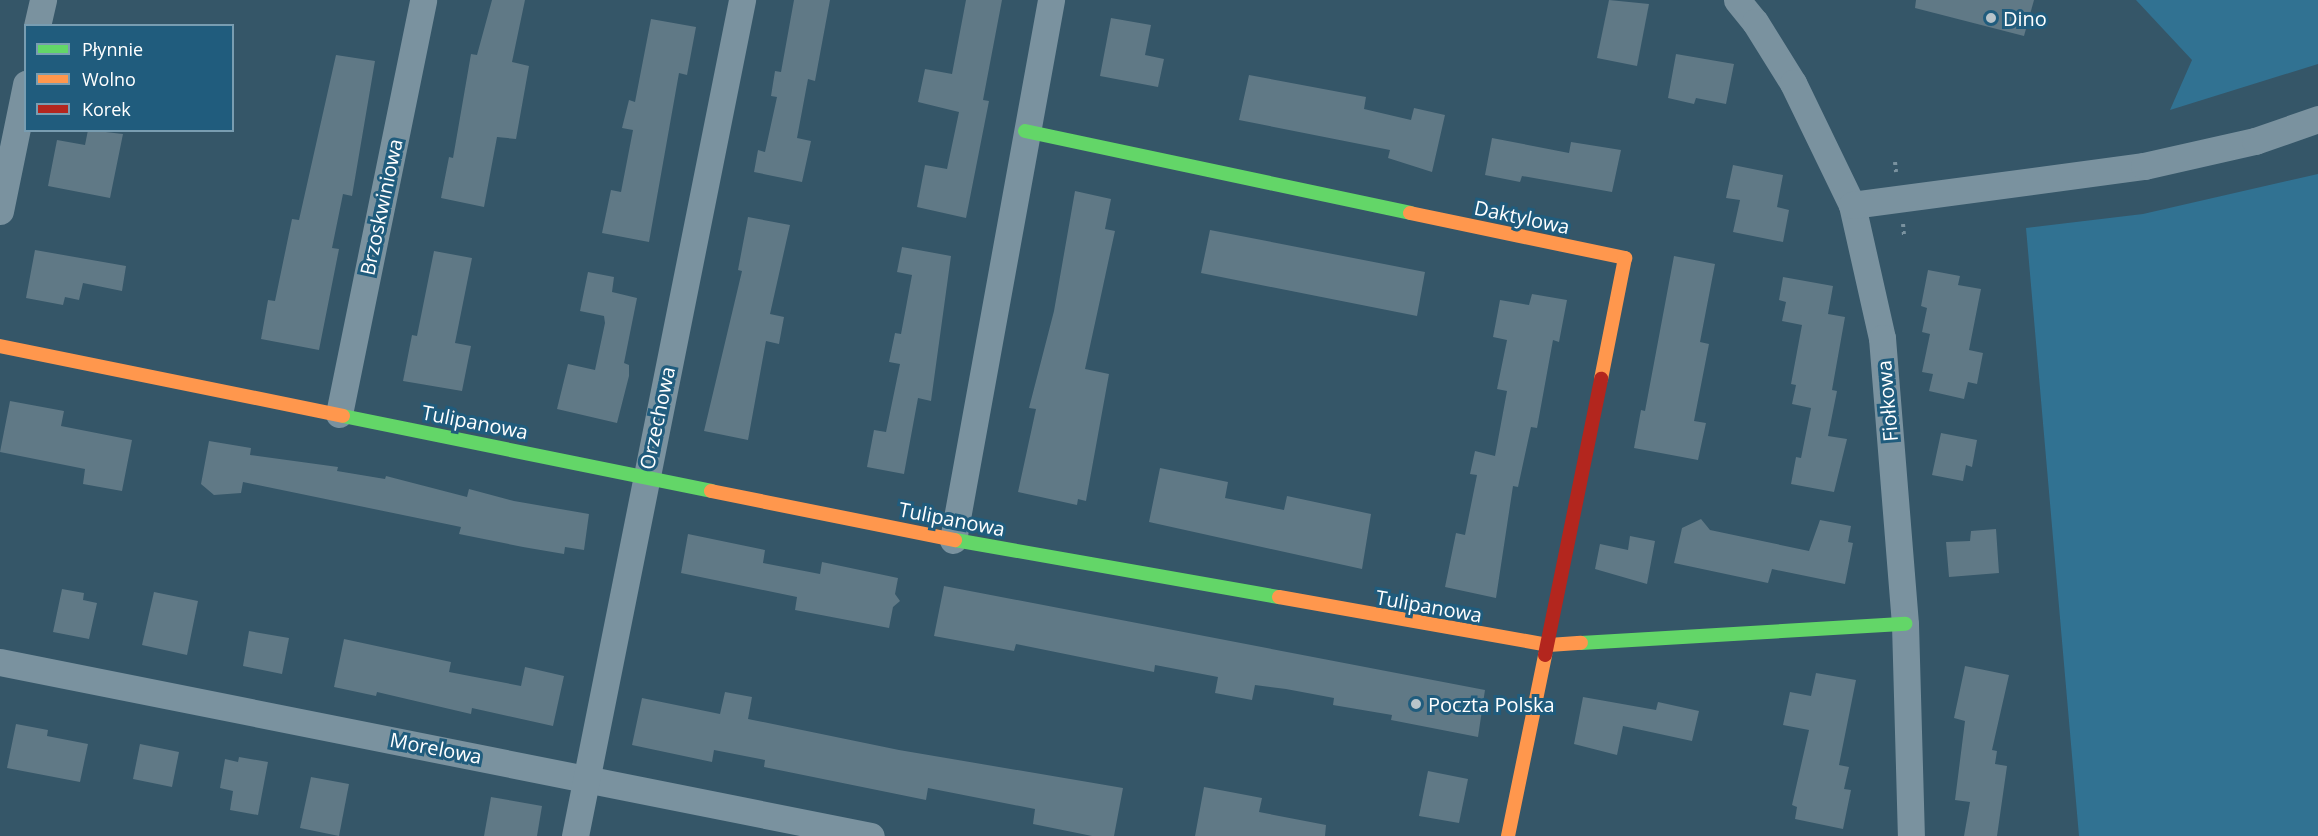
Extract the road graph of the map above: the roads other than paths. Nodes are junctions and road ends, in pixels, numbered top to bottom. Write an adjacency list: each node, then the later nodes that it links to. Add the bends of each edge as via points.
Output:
1 (43, 0): 6 (street)
2 (423, 0): 13 (street, Brzoskwiniowa)
3 (742, 0): 14 (street, Orzechowa)
4 (1051, 0): 9 (street)
5 (1737, 0): 10 (street, Fiołkowa, via 1793,83)
6 (37, 24)
7 (24, 94): 11 (street)
8 (2318, 119): 10 (street, via 2255,141 2144,166)
9 (1025, 131): 15 (street); 17 (street, Daktylowa, via 1624,258)
10 (1852, 205): 16 (street, Fiołkowa, via 1882,338)
11 (0, 211)
12 (0, 346): 13 (street, Tulipanowa)
13 (339, 414): 14 (street, Tulipanowa)
14 (645, 476): 15 (street, Tulipanowa); 19 (street, Orzechowa)
15 (953, 540): 17 (street, Tulipanowa)
16 (1905, 624): 17 (street, Tulipanowa); 23 (street, Fiołkowa)
17 (1549, 645): 22 (street)
18 (0, 663): 19 (street, Morelowa)
19 (587, 777): 20 (street, Morelowa); 21 (street, Orzechowa)
20 (865, 835)
21 (575, 836)
22 (1509, 836)
23 (1911, 836)

